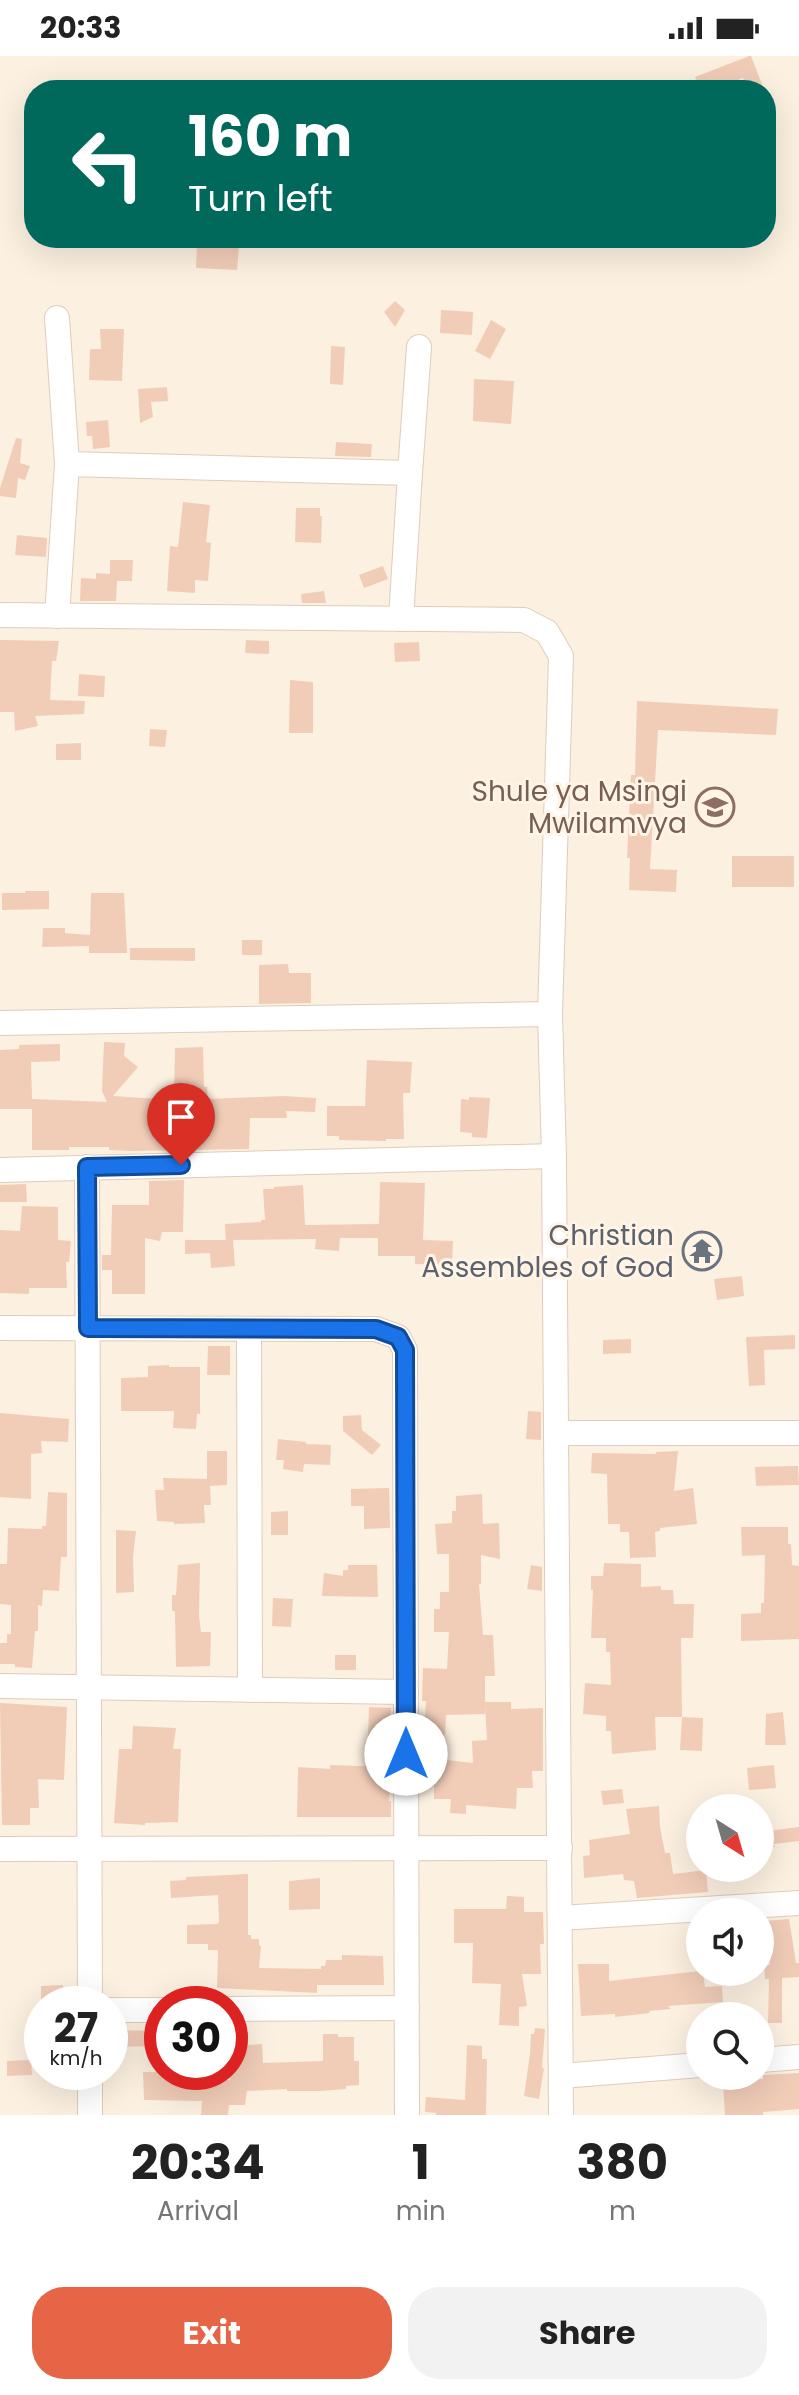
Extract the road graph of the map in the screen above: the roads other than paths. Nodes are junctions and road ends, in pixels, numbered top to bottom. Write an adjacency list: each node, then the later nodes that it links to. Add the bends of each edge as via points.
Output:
1 (57, 318): 3 (street)
2 (419, 347): 4 (street)
3 (67, 464): 4 (street); 6 (street)
4 (410, 473): 7 (street)
5 (0, 615): 6 (street)
6 (57, 616): 7 (street)
7 (401, 619): 8 (street, via 524,620 547,632 561,656)
8 (550, 1014): 9 (street); 10 (street)
9 (0, 1023)
10 (554, 1156): 11 (street); 16 (street)
11 (87, 1167): 12 (street); 14 (street)
12 (0, 1170)
13 (0, 1328): 14 (street)
14 (88, 1328): 15 (street); 19 (street)
15 (249, 1329): 20 (street); 21 (street, via 376,1329 398,1337 405,1350)
16 (557, 1433): 17 (street); 24 (street)
17 (799, 1433)
18 (0, 1686): 19 (street)
19 (89, 1687): 20 (street); 22 (street)
20 (250, 1690): 21 (street)
21 (406, 1692): 23 (street)
22 (89, 1848): 23 (street); 25 (street); 28 (street)
23 (407, 1848): 24 (street); 29 (street)
24 (560, 1848): 27 (street)
25 (0, 1849)
26 (799, 1903): 27 (street)
27 (560, 1918): 34 (street)
28 (90, 1986)
29 (407, 2008): 30 (street); 37 (street)
30 (248, 2009)
31 (799, 2057): 32 (street)
32 (774, 2059)
33 (686, 2066): 34 (street)
34 (561, 2076): 38 (street)
35 (90, 2090): 36 (street)
36 (90, 2115)
37 (407, 2115)
38 (561, 2115)

